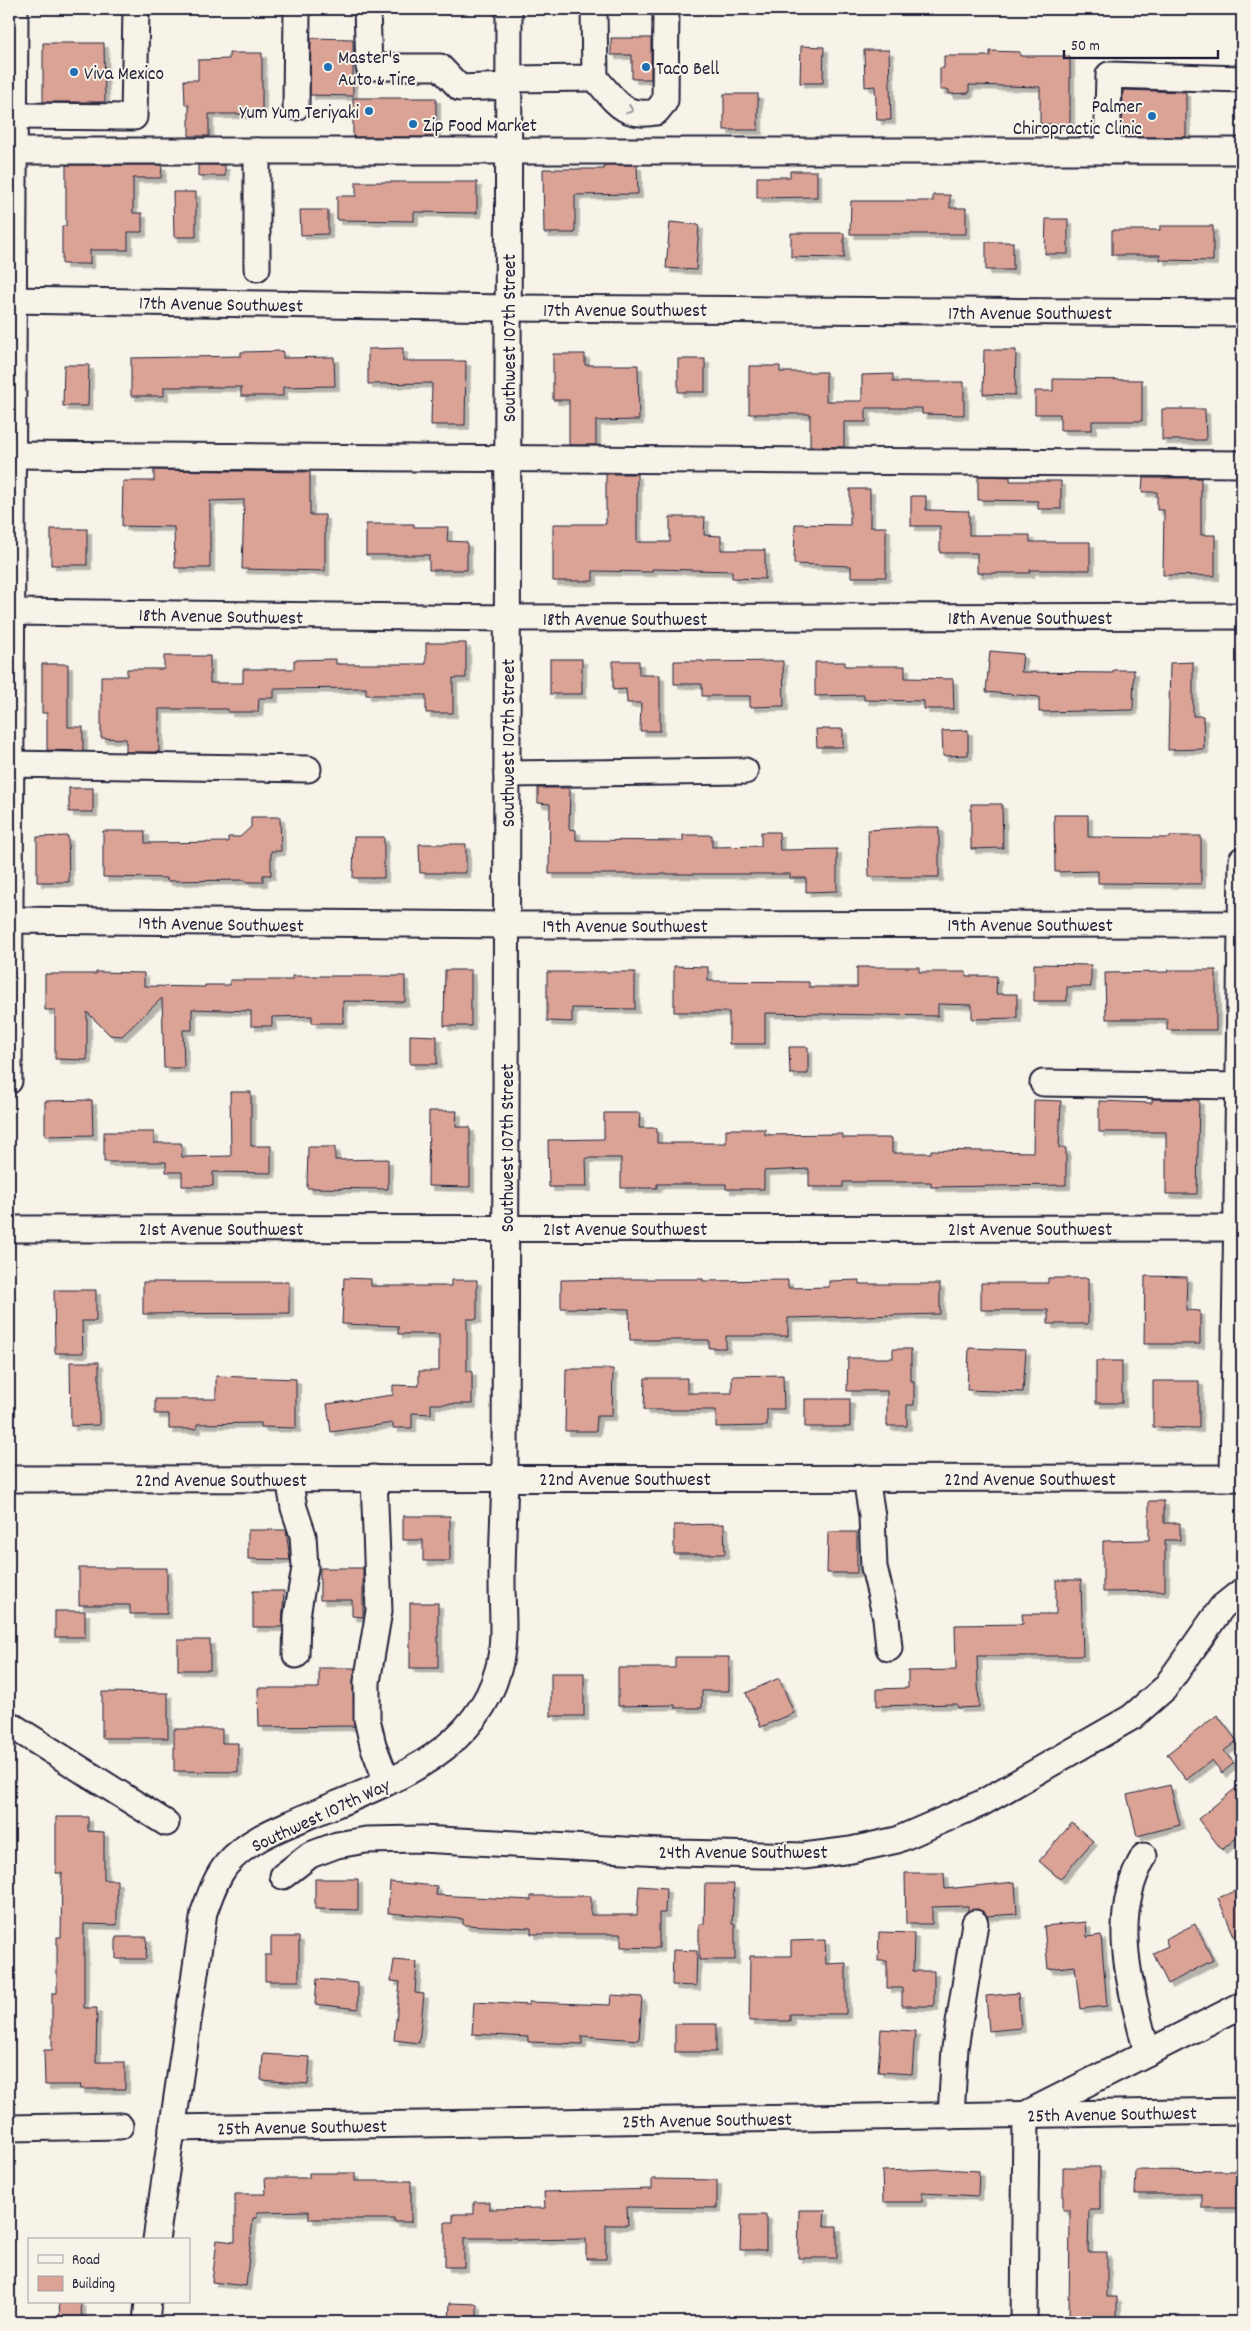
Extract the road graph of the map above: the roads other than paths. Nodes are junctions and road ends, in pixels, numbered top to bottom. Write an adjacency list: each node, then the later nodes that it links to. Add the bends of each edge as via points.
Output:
1 (15, 9): 8 (street)
2 (136, 9): 13 (street, via 134,117)
3 (298, 9): 12 (street)
4 (367, 9): 11 (street, via 369,67 440,67 460,88)
5 (509, 9): 11 (street, Southwest 107th Street)
6 (594, 9): 9 (street)
7 (666, 9): 9 (street, one-way to 7, via 624,110 641,114 656,112 665,101)
8 (12, 67): 13 (street)
9 (595, 78): 11 (street)
10 (1242, 79): 16 (street, via 1109,75)
11 (509, 82): 14 (street, Southwest 107th Street)
12 (296, 107)
13 (12, 138): 15 (street); 19 (street)
14 (509, 150): 15 (street); 16 (street); 20 (street, Southwest 107th Street)
15 (257, 151): 18 (street)
16 (1107, 151): 17 (street)
17 (1242, 151)
18 (257, 268)
19 (11, 300): 20 (street, 17th Avenue Southwest); 22 (street)
20 (508, 308): 21 (street, 17th Avenue Southwest); 24 (street, Southwest 107th Street)
21 (1242, 313)
22 (11, 395): 23 (street)
23 (11, 455): 24 (street); 26 (street)
24 (508, 459): 25 (street); 28 (street, Southwest 107th Street)
25 (1242, 464)
26 (10, 612): 28 (street, 18th Avenue Southwest); 29 (street)
27 (1242, 616): 28 (street, 18th Avenue Southwest)
28 (507, 618): 32 (street, Southwest 107th Street)
29 (10, 764): 30 (street); 34 (street)
30 (308, 769)
31 (745, 770): 32 (street)
32 (507, 774): 36 (street, Southwest 107th Street)
33 (1242, 860): 35 (street)
34 (9, 920): 36 (street, 19th Avenue Southwest); 37 (street)
35 (1242, 924): 36 (street, 19th Avenue Southwest); 39 (street)
36 (507, 925): 40 (street, Southwest 107th Street)
37 (9, 1081)
38 (1043, 1083): 39 (street)
39 (1240, 1083): 41 (street)
40 (506, 1228): 41 (street, 21st Avenue Southwest); 42 (street, 21st Avenue Southwest); 45 (street, Southwest 107th Street)
41 (1240, 1228): 47 (street)
42 (9, 1229)
43 (289, 1478): 44 (street, 22nd Avenue Southwest); 48 (street, 22nd Avenue Southwest); 51 (street, via 303,1535 306,1568 297,1616)
44 (374, 1478): 45 (street, 22nd Avenue Southwest); 53 (street, via 378,1611 367,1682 367,1719)
45 (504, 1478): 46 (street, 22nd Avenue Southwest); 53 (street, Southwest 107th Way, via 502,1636 498,1670 484,1704 469,1728 441,1752)
46 (866, 1478): 47 (street, 22nd Avenue Southwest); 50 (street, via 872,1516 874,1567 886,1618)
47 (1238, 1478)
48 (9, 1479)
49 (1242, 1591): 56 (street, 24th Avenue Southwest, via 1222,1607 1164,1688 1132,1717 982,1803 897,1840 804,1856 680,1853 421,1839 366,1840 336,1845 310,1855)
50 (889, 1648)
51 (296, 1655)
52 (9, 1724): 54 (street)
53 (387, 1782): 65 (street, Southwest 107th Way, via 275,1830 249,1845 227,1865 212,1889 204,1912)
54 (166, 1823)
55 (1144, 1856): 59 (street, via 1134,1874 1125,1908 1125,1944)
56 (283, 1876)
57 (975, 1923): 62 (street, via 954,2048)
58 (1242, 2005): 59 (street)
59 (1147, 2053): 61 (street)
60 (1242, 2112): 61 (street, 25th Avenue Southwest)
61 (1026, 2114): 62 (street, 25th Avenue Southwest); 69 (street)
62 (951, 2116): 65 (street, 25th Avenue Southwest)
63 (120, 2126): 64 (street)
64 (9, 2128)
65 (172, 2128): 66 (street, Southwest 107th Way)
66 (156, 2238)
67 (148, 2304): 68 (street)
68 (146, 2322)
69 (1024, 2322)

